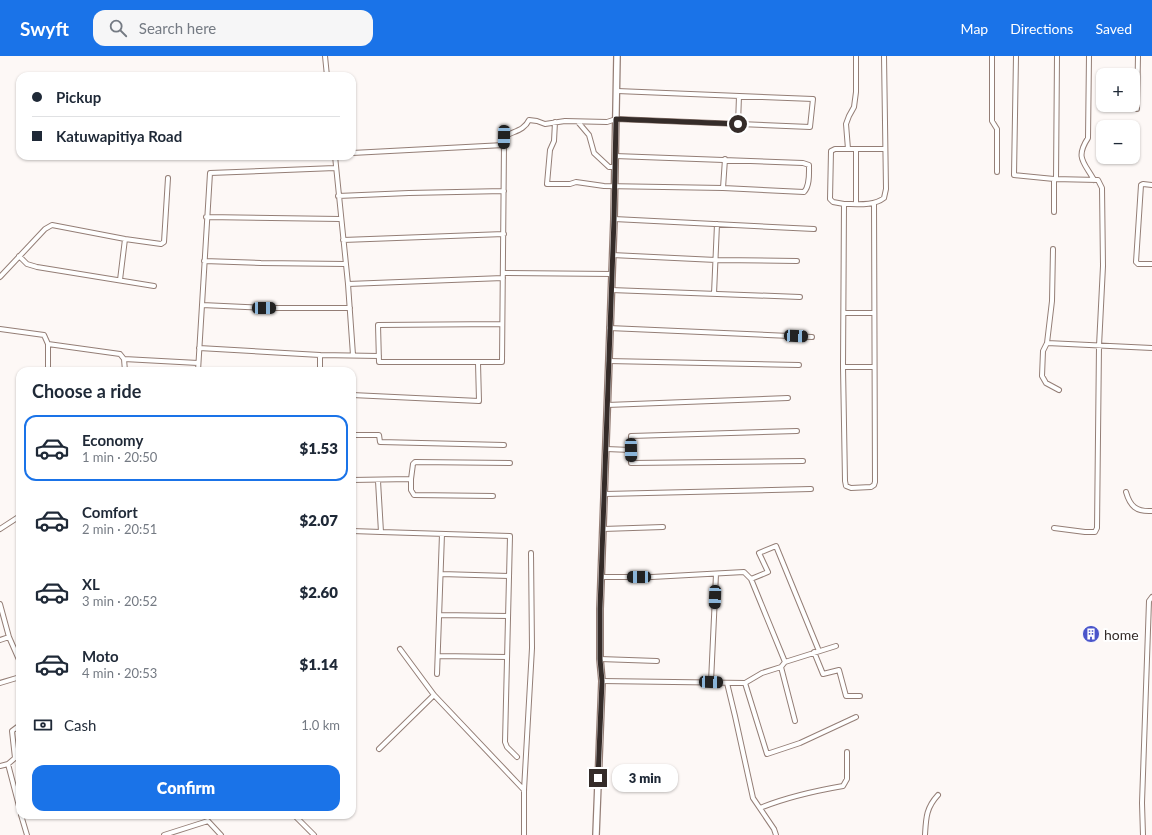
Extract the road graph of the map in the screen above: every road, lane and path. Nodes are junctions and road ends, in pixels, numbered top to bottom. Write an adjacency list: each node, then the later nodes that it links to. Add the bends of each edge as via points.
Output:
1 (325, 56): 11 (street)
2 (618, 56): 12 (street)
3 (856, 56): 19 (street, via 854,107 846,124)
4 (884, 56): 21 (street)
5 (992, 56): 28 (street, via 992,121 997,130)
6 (1016, 56): 30 (street, via 1014,175)
7 (1057, 56): 30 (street)
8 (1089, 56): 31 (street, via 1088,138 1082,147 1081,155)
9 (1138, 56): 10 (street)
10 (1138, 68)
11 (327, 72)
12 (617, 90): 13 (street); 14 (street)
13 (739, 96): 17 (street); 17 (street, via 813,99 810,127)
14 (616, 119): 16 (street, via 607,122); 17 (street); 23 (street)
15 (555, 122): 16 (street); 18 (street, via 545,124 529,120 520,130 504,137); 33 (street, via 547,184 576,182)
16 (578, 122): 26 (street, via 589,135 594,153 609,167)
17 (738, 124)
18 (504, 145): 22 (street); 35 (street)
19 (848, 149): 20 (street); 38 (street, via 835,149 831,153 830,199 832,202)
20 (856, 149): 21 (street); 39 (street)
21 (885, 149): 37 (street, via 884,198)
22 (356, 153)
23 (615, 156): 24 (street); 26 (street)
24 (725, 159): 34 (street); 34 (street, via 803,162 809,165 809,176 807,190 804,192)
25 (334, 160): 27 (street)
26 (615, 167): 33 (street)
27 (335, 168): 36 (street); 41 (street, via 210,173)
28 (997, 172)
29 (168, 178): 47 (street, via 164,242 161,244)
30 (1055, 179): 31 (street); 40 (street)
31 (1094, 180): 76 (street, via 1098,180 1102,188 1103,266)
32 (1152, 185): 56 (street, via 1141,185 1136,262)
33 (614, 186): 34 (street); 43 (street)
34 (723, 188)
35 (504, 191): 36 (street); 46 (street)
36 (338, 196): 42 (street)
37 (874, 203): 39 (street); 69 (street)
38 (844, 204): 39 (street); 68 (street)
39 (856, 204)
40 (1054, 212)
41 (206, 217): 42 (street); 53 (street)
42 (340, 219): 48 (street)
43 (614, 219): 44 (street); 50 (street)
44 (717, 224): 45 (street); 52 (street)
45 (814, 229)
46 (504, 234): 48 (street); 58 (street)
47 (125, 239): 51 (street, via 52,225); 60 (street)
48 (343, 240): 55 (street)
49 (1053, 249): 74 (street, via 1052,301)
50 (612, 255): 52 (street); 57 (street)
51 (19, 256): 59 (street); 60 (street, via 27,264 37,267)
52 (716, 260): 54 (street); 64 (street)
53 (204, 261): 55 (street); 66 (street)
54 (797, 261)
55 (345, 264): 61 (street)
56 (1152, 264)
57 (612, 274): 58 (street); 63 (street)
58 (503, 276): 61 (street); 70 (street)
59 (0, 278)
60 (120, 280): 62 (street)
61 (348, 284): 67 (street)
62 (154, 286)
63 (611, 290): 64 (street); 71 (street)
64 (714, 294): 65 (street)
65 (800, 297)
66 (202, 305): 67 (street); 77 (street)
67 (350, 308): 80 (street)
68 (844, 313): 69 (street); 91 (street)
69 (874, 313): 92 (street)
70 (502, 324): 81 (street, via 378,325); 85 (street, via 502,362)
71 (609, 328): 73 (street); 83 (street)
72 (0, 329): 75 (street, via 44,335)
73 (812, 337)
74 (1047, 343): 76 (street); 93 (street, via 1043,351 1042,376 1046,383)
75 (48, 344): 82 (street, via 120,354); 87 (street)
76 (1098, 346): 78 (street); 114 (street, via 1097,528 1095,532 1085,532)
77 (199, 348): 79 (street); 84 (street)
78 (1152, 348)
79 (320, 355): 80 (street); 90 (street)
80 (353, 355): 81 (street)
81 (379, 356): 85 (street, via 379,362)
82 (124, 359): 84 (street); 88 (street)
83 (608, 361): 86 (street); 96 (street)
84 (198, 363): 89 (street)
85 (478, 363): 94 (street, via 479,401)
86 (799, 365)
87 (48, 367)
88 (125, 367)
89 (198, 367)
90 (320, 367)
91 (843, 367): 92 (street); 92 (street, via 845,481 846,486 851,488 871,487 875,482)
92 (874, 367)
93 (1059, 390)
94 (356, 395)
95 (788, 398): 96 (street)
96 (607, 405): 100 (street)
97 (797, 432): 101 (street, via 631,436)
98 (356, 435): 99 (street, via 379,435 380,442)
99 (504, 445)
100 (606, 450): 101 (street); 109 (street)
101 (631, 450): 102 (street, via 631,463)
102 (803, 461)
103 (510, 463): 104 (street, via 416,462 413,464)
104 (411, 479): 106 (street); 110 (street, via 411,490 414,495)
105 (356, 480): 106 (street)
106 (378, 481): 118 (street)
107 (811, 489): 109 (street)
108 (1126, 492): 111 (street, via 1130,504 1134,507)
109 (605, 494): 116 (street)
110 (493, 496)
111 (1152, 511)
112 (16, 519): 115 (street)
113 (663, 527): 116 (street)
114 (1054, 528)
115 (0, 529)
116 (603, 529): 124 (street)
117 (356, 530): 118 (street)
118 (381, 532): 119 (street)
119 (442, 534): 121 (street); 123 (street, via 510,536)
120 (531, 553): 160 (street, via 532,648)
121 (441, 574): 123 (street); 128 (street)
122 (716, 574): 124 (street); 125 (street, via 744,572); 146 (street)
123 (509, 576): 129 (street)
124 (601, 577): 139 (street)
125 (751, 579): 134 (street, via 768,572 759,553 776,546); 141 (street)
126 (1152, 597): 174 (street, via 1149,602)
127 (0, 604): 130 (street)
128 (440, 615): 129 (street); 137 (street)
129 (508, 616): 138 (street)
130 (9, 637): 131 (street); 136 (street)
131 (0, 640)
132 (836, 646): 134 (street)
133 (400, 649): 150 (street)
134 (818, 651): 135 (street)
135 (814, 652): 141 (street); 151 (street, via 823,674 839,670 846,696)
136 (16, 653)
137 (438, 656): 138 (street); 143 (street)
138 (507, 657): 157 (street, via 505,742)
139 (600, 659): 140 (street); 145 (street)
140 (657, 661)
141 (785, 662): 142 (street)
142 (781, 667): 149 (street, via 762,673); 153 (street)
143 (437, 674)
144 (16, 678): 147 (street)
145 (602, 681): 146 (street); 171 (street)
146 (711, 682): 148 (street)
147 (0, 683)
148 (727, 683): 149 (street); 163 (street, via 753,798)
149 (745, 683): 152 (street, via 767,754 800,743)
150 (434, 695): 155 (street); 160 (street)
151 (860, 696)
152 (856, 717)
153 (795, 722)
154 (16, 728): 158 (street, via 12,731 15,758)
155 (379, 749)
156 (847, 752): 163 (street, via 847,779 843,786 815,790)
157 (517, 757)
158 (8, 764): 159 (street); 161 (street)
159 (0, 766)
160 (524, 790): 170 (street)
161 (16, 795)
162 (938, 795): 173 (street, via 928,810)
163 (760, 808): 172 (street)
164 (22, 819): 166 (street)
165 (298, 819): 169 (street)
166 (27, 835)
167 (164, 835): 168 (street, via 208,821)
168 (221, 835)
169 (314, 835)
170 (524, 835)
171 (596, 835)
172 (776, 835)
173 (925, 835)
174 (1142, 835)

